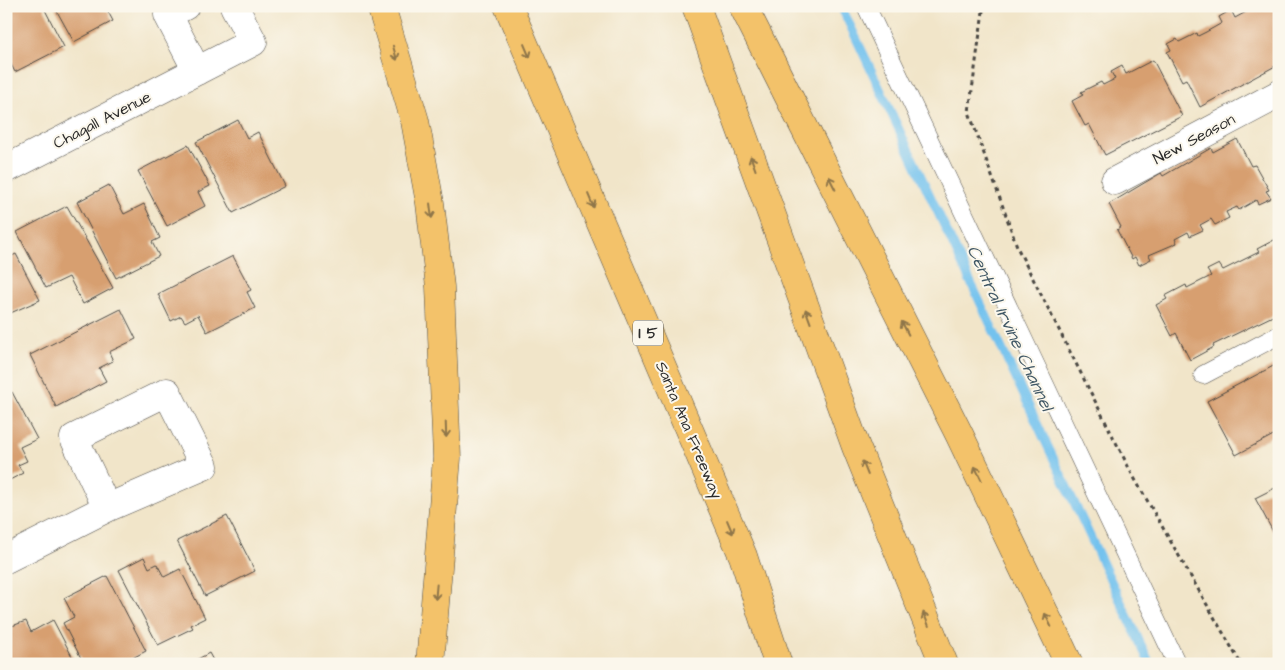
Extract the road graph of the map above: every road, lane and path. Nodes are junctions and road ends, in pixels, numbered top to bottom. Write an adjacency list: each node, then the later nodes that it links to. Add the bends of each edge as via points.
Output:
1 (185, 6): 9 (street, via 168,15)
2 (234, 6): 9 (street, Chagall Avenue, via 253,42)
3 (381, 6): 17 (highway, one-way to 17, via 415,121 440,287 447,458)
4 (508, 6): 18 (highway, Santa Ana Freeway / I 5, one-way to 18, via 742,556)
5 (696, 6): 19 (highway, one-way to 5, via 856,447)
6 (743, 6): 20 (highway, one-way to 6, via 959,434)
7 (866, 6): 21 (lane)
8 (983, 11): 22 (path, via 969,112 1018,249 1132,474)
9 (197, 71): 11 (street, Chagall Avenue)
10 (1277, 100): 12 (street, New Season)
11 (6, 169)
12 (1115, 181)
13 (1279, 335): 14 (lane)
14 (1203, 376)
15 (107, 508): 15 (street, via 74,438 167,392 204,466); 16 (street)
16 (6, 559)
17 (430, 664)
18 (778, 664)
19 (944, 664)
20 (1069, 664)
21 (1177, 664)
22 (1241, 664)

